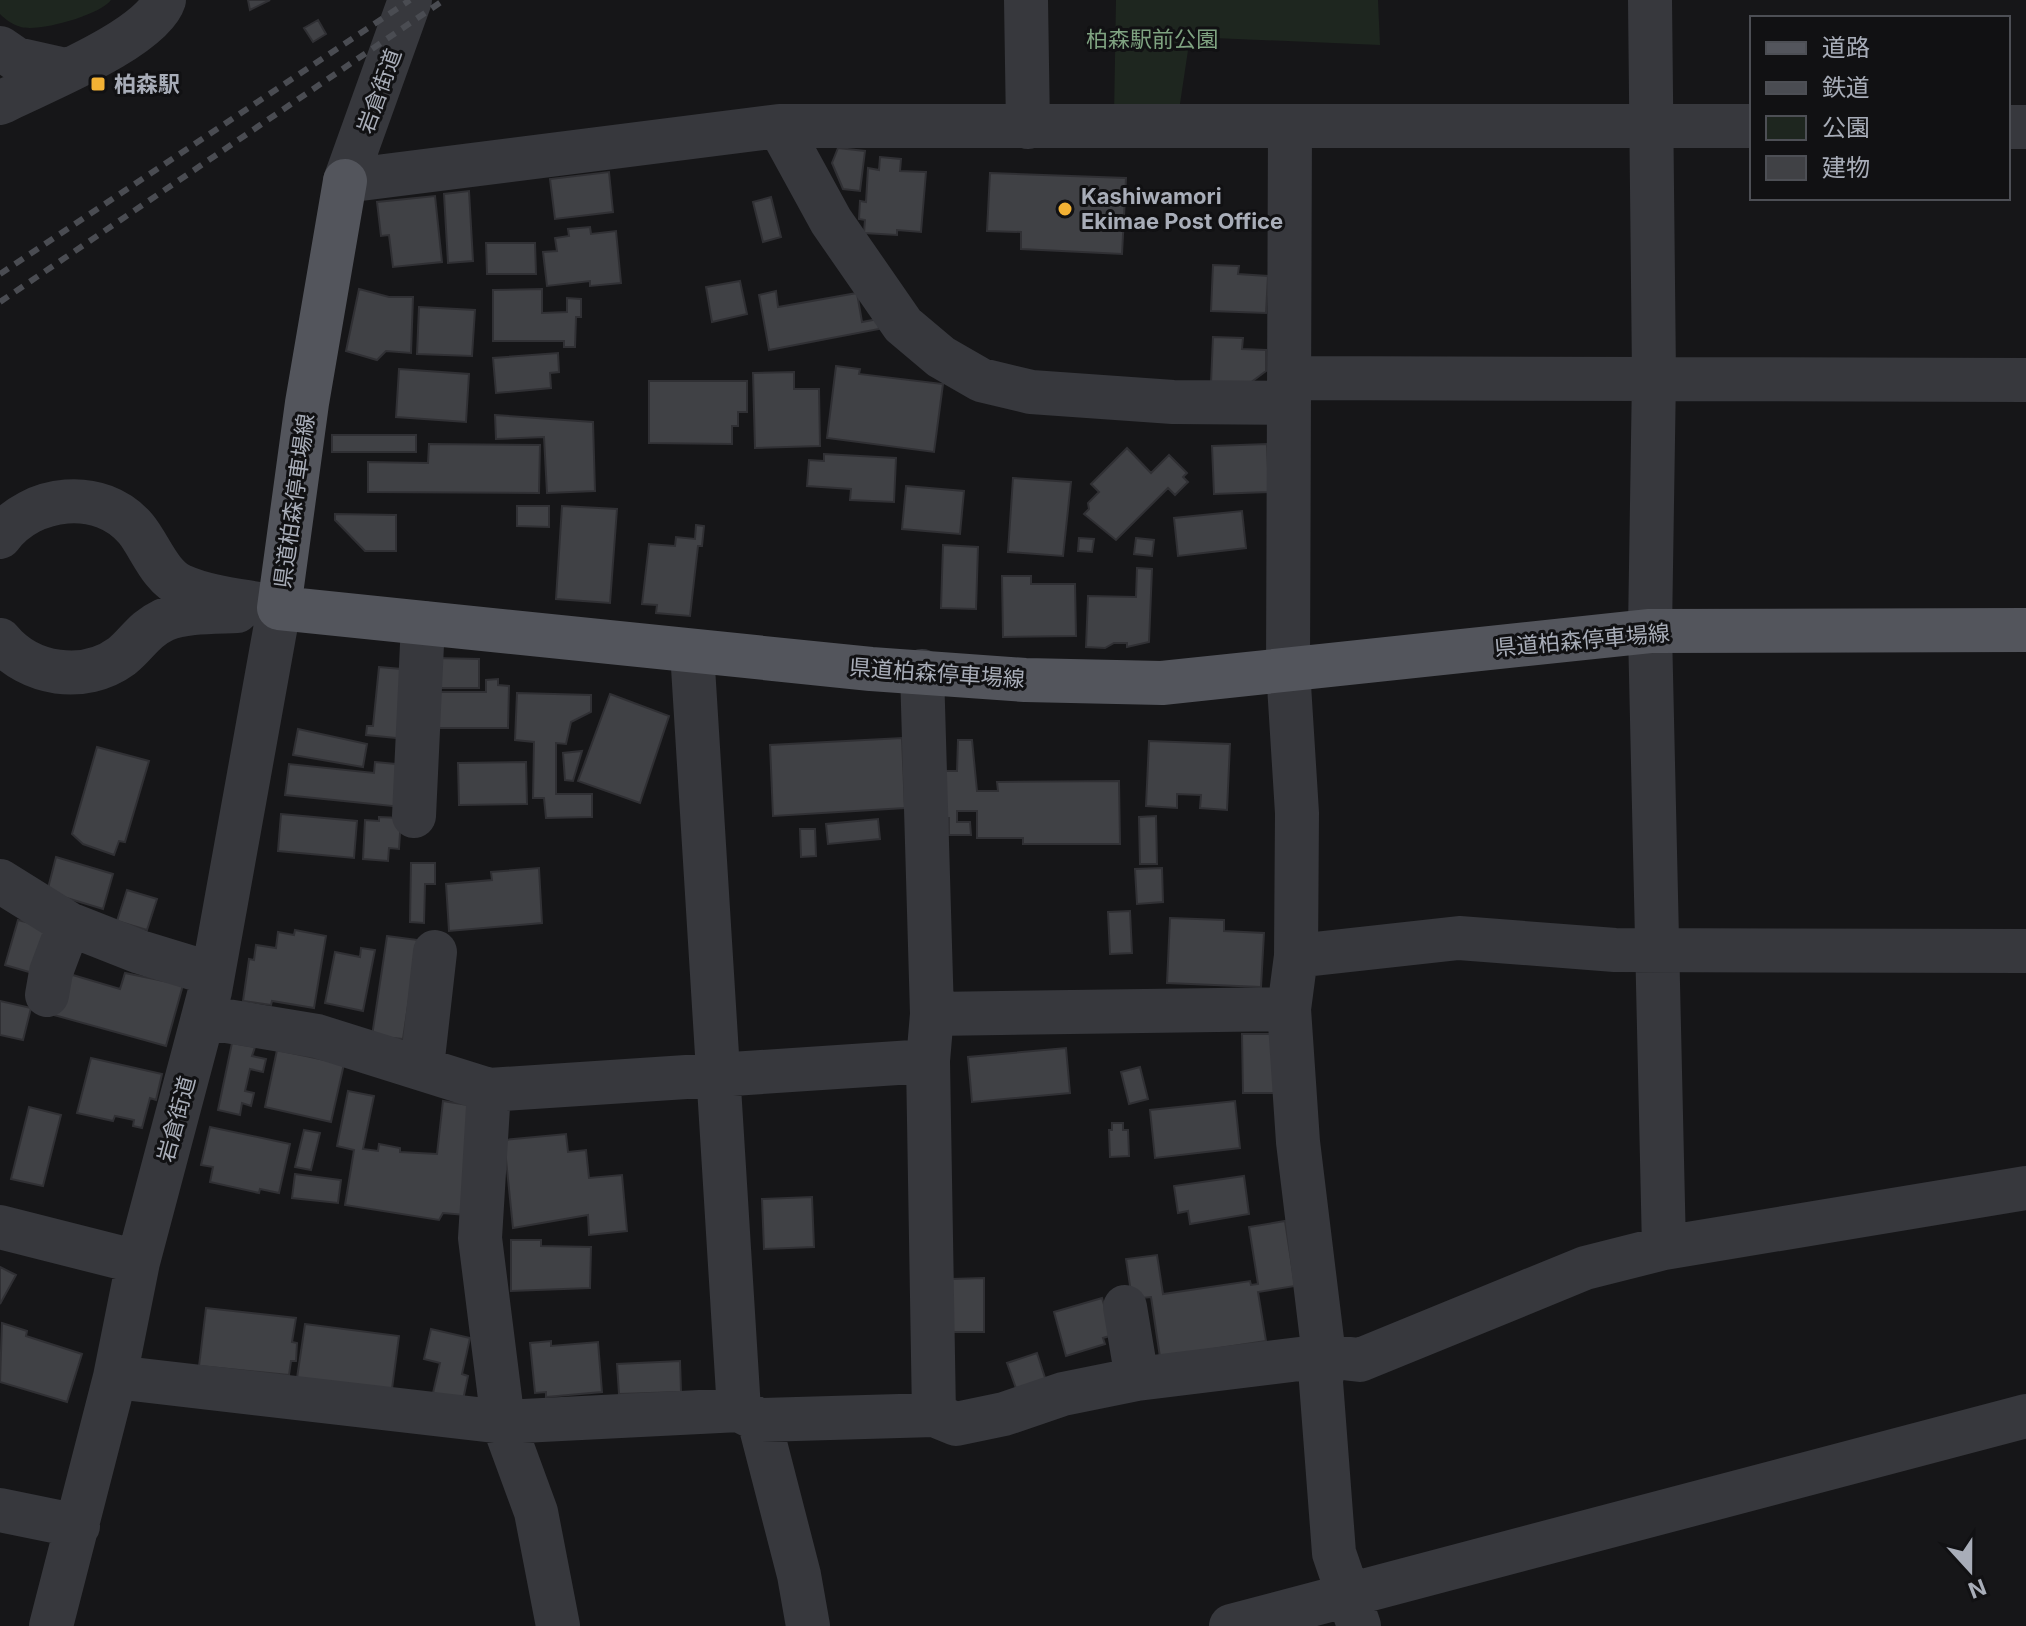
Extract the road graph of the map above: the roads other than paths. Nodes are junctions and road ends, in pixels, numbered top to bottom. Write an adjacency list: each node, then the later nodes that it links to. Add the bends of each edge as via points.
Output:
1 (164, 0): 6 (street, via 144,28)
2 (410, 0): 13 (street, 岩倉街道)
3 (1026, 0): 11 (street)
4 (1650, 0): 9 (street)
5 (0, 48): 6 (street, via 16,59)
6 (65, 70): 7 (street)
7 (0, 103)
8 (779, 126): 11 (street); 13 (street); 16 (street, via 831,221 903,325 941,357 981,380 1031,392 1173,402)
9 (1651, 126): 10 (street); 12 (street); 14 (street)
10 (1750, 126)
11 (1028, 127): 12 (street)
12 (1290, 127): 16 (street)
13 (345, 181): 18 (main road, 県道柏森停車場線)
14 (1654, 376): 15 (street); 16 (street); 21 (street)
15 (2026, 380)
16 (1289, 390): 24 (street)
17 (0, 537): 18 (street, via 16,520 55,502 101,506 135,528 180,586)
18 (279, 608): 19 (main road, 県道柏森停車場線); 22 (street, via 167,618 141,633 120,657 77,672 40,669 16,657); 33 (street, 岩倉街道)
19 (423, 623): 23 (main road, 県道柏森停車場線); 26 (street)
20 (2026, 630): 21 (main road, 県道柏森停車場線)
21 (1650, 631): 24 (main road, 県道柏森停車場線); 29 (street)
22 (0, 640)
23 (692, 651): 25 (main road, 県道柏森停車場線); 40 (street)
24 (1288, 669): 25 (main road, 県道柏森停車場線, via 1162,683); 32 (street, via 1297,813)
25 (922, 671): 36 (street)
26 (414, 816)
27 (0, 881): 28 (street)
28 (69, 924): 33 (street); 34 (street)
29 (1655, 950): 30 (street); 32 (street, via 1459,938); 44 (street)
30 (2026, 951)
31 (435, 952): 39 (street)
32 (1296, 956): 35 (street)
33 (212, 974): 37 (street, 岩倉街道)
34 (47, 995)
35 (1289, 1009): 36 (street); 47 (street, via 1298,1142)
36 (932, 1014): 38 (street)
37 (203, 1017): 39 (street, via 317,1036); 45 (street, 岩倉街道)
38 (928, 1061): 40 (street); 51 (street)
39 (422, 1067): 41 (street)
40 (719, 1077): 41 (street); 50 (street)
41 (489, 1090): 53 (street, via 480,1238)
42 (2026, 1188): 44 (street)
43 (0, 1227): 45 (street)
44 (1664, 1248): 47 (street, via 1585,1268 1360,1360)
45 (138, 1262): 48 (street, 岩倉街道)
46 (1125, 1307): 49 (street)
47 (1324, 1356): 49 (street); 56 (street, via 1321,1382 1334,1553)
48 (115, 1377): 53 (street); 55 (street, 岩倉街道)
49 (1137, 1379): 51 (street, via 956,1424)
50 (749, 1415): 51 (street); 53 (street); 59 (street, via 799,1575)
51 (934, 1415)
52 (2026, 1416): 56 (street)
53 (503, 1422): 58 (street, via 536,1512)
54 (0, 1510): 55 (street)
55 (78, 1526): 57 (street, 岩倉街道)
56 (1354, 1610): 60 (street)
57 (51, 1626)
58 (558, 1626)
59 (808, 1626)
60 (1231, 1626)

